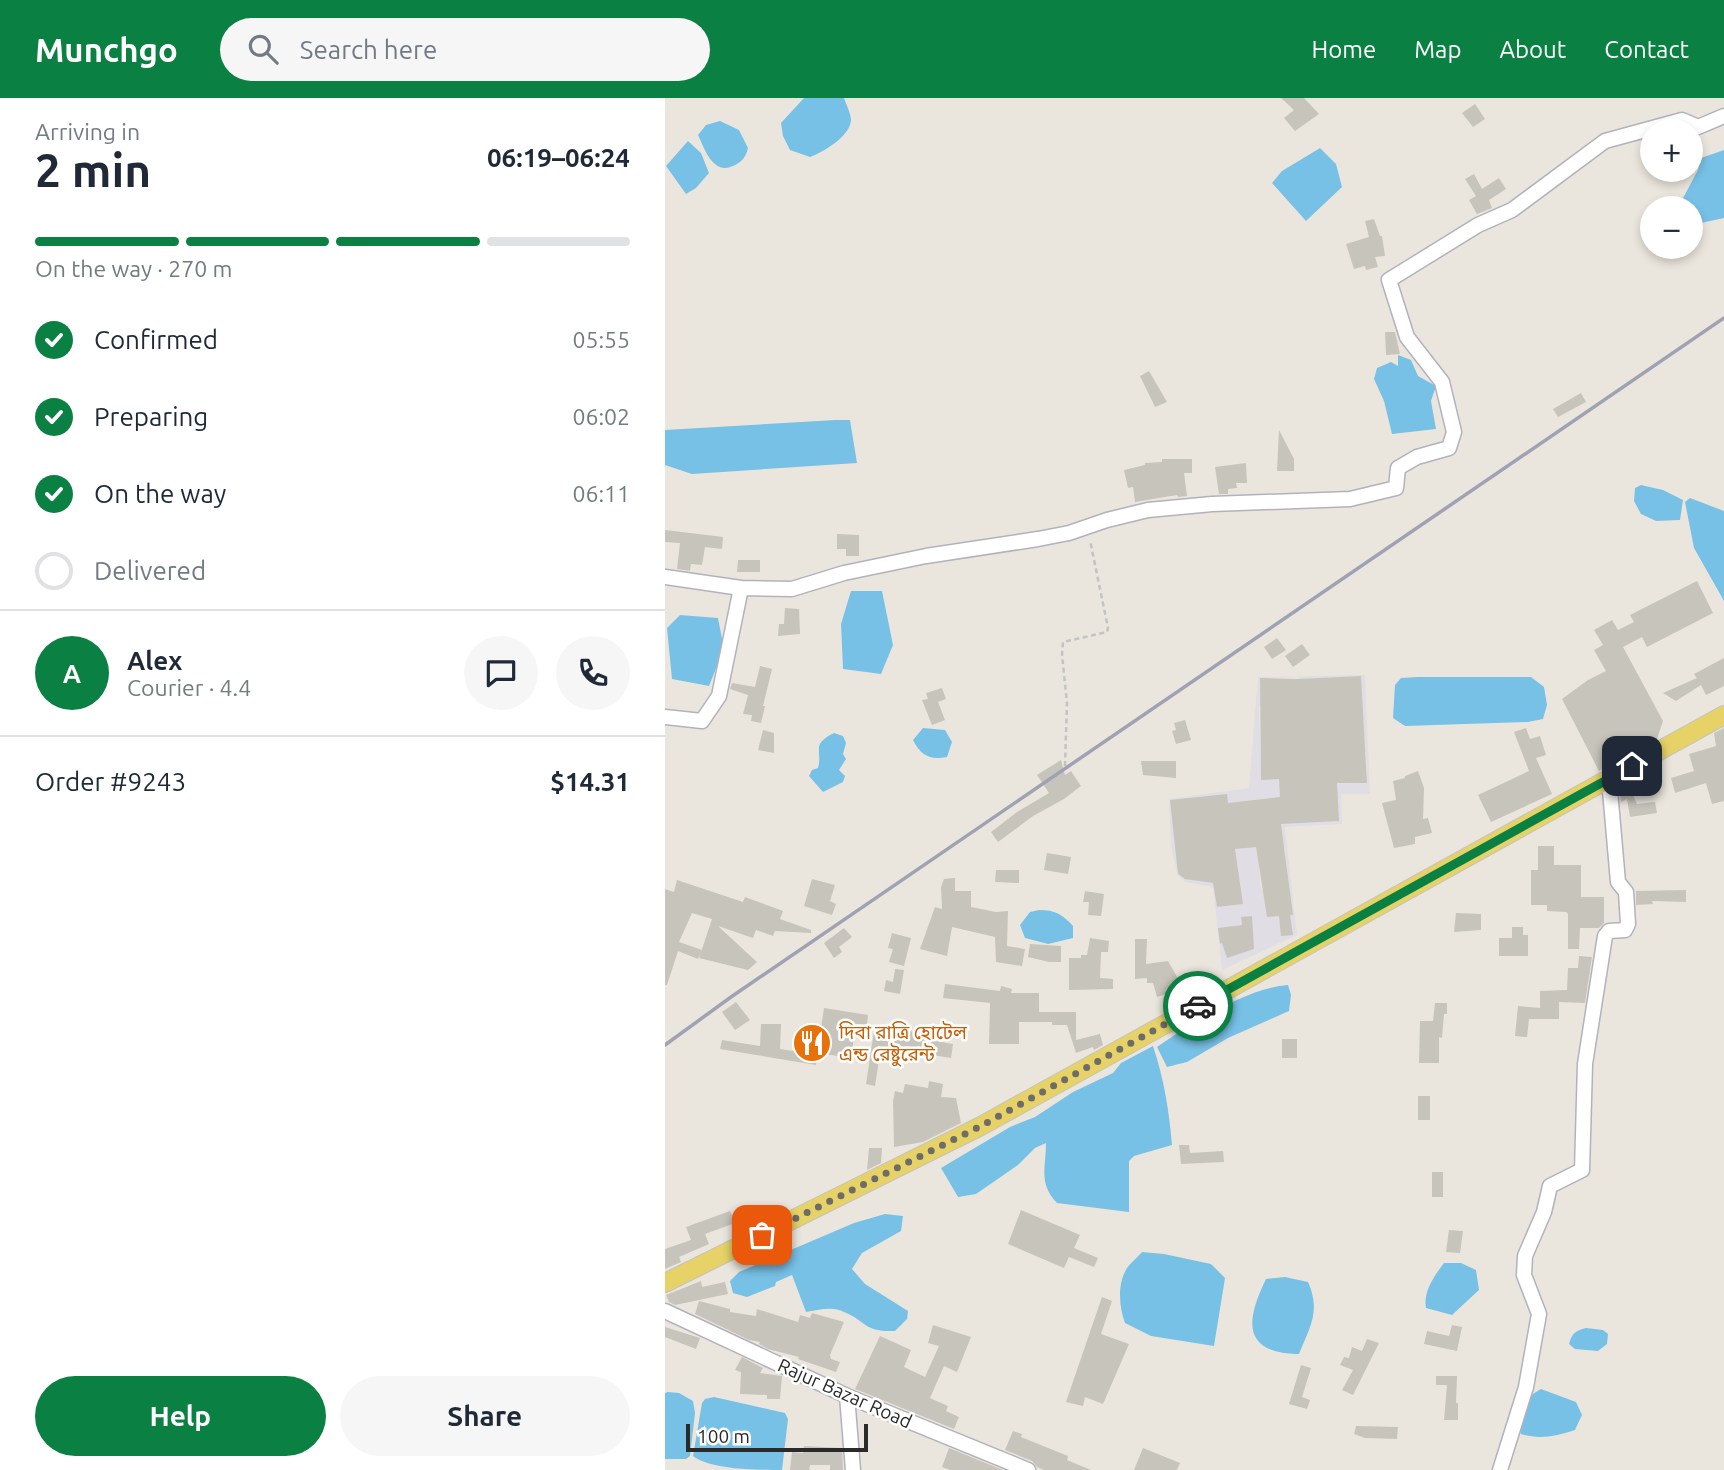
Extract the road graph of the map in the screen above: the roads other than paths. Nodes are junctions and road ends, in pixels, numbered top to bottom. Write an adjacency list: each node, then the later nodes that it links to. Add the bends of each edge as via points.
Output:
1 (1724, 116): 3 (street, via 1699,127 1682,120 1605,141 1513,210 1478,225 1389,280 1407,337 1441,382 1454,432 1450,448 1398,468 1396,488 1350,499 1148,510 1038,539 926,556 792,589)
2 (665, 577): 3 (street)
3 (741, 588): 5 (street, via 719,696 702,721)
4 (1724, 715): 6 (main road)
5 (665, 717)
6 (1609, 779): 7 (main road, via 981,1126); 12 (street, via 1618,882 1626,892 1627,924 1625,930 1609,931 1605,936 1584,1063 1582,1170 1550,1186 1525,1256 1524,1275 1539,1314 1527,1387)
7 (665, 1283)
8 (665, 1311): 9 (street, Rajur Bazar Road)
9 (847, 1396): 10 (street); 11 (street, Rajur Bazar Road)
10 (853, 1470)
11 (1028, 1470)
12 (1500, 1470)

